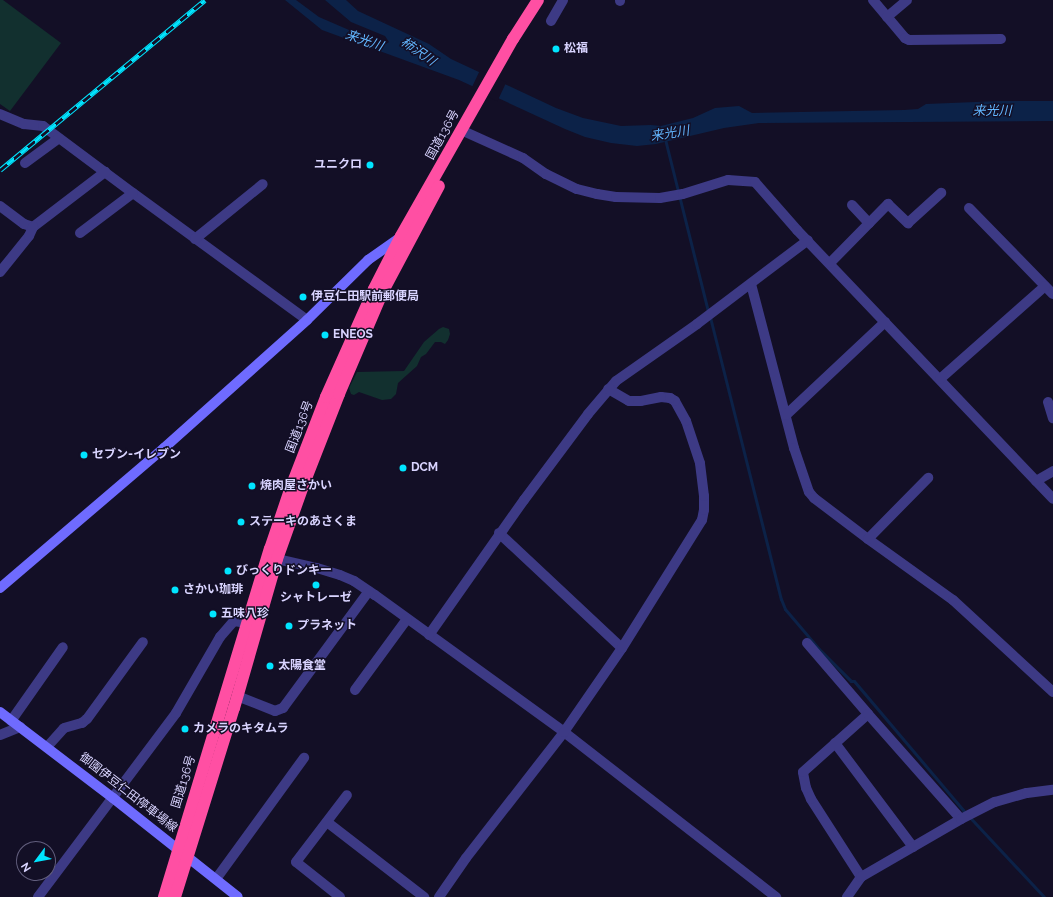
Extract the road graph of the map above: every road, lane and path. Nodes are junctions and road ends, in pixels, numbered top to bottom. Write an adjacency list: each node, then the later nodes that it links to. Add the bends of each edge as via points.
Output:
1 (538, 0): 9 (highway, 国道136号)
2 (547, 0): 9 (highway, 国道136号)
3 (563, 0): 7 (street)
4 (873, 0): 6 (street)
5 (907, 0): 6 (street)
6 (887, 17): 8 (street, via 909,40)
7 (551, 21)
8 (1001, 40)
9 (510, 53): 11 (highway, 国道136号)
10 (0, 115): 12 (street, via 24,124 43,126)
11 (467, 128): 23 (highway, 国道136号); 25 (highway, 国道136号); 27 (street, via 576,189 616,197 660,198 683,194 728,180 755,182)
12 (59, 138): 13 (street); 14 (street)
13 (25, 163)
14 (105, 172): 16 (street); 22 (street)
15 (263, 184): 26 (street)
16 (133, 193): 24 (street); 26 (street)
17 (942, 193): 21 (street, via 908,223 888,204)
18 (852, 205): 21 (street)
19 (0, 206): 22 (street, via 24,224)
20 (969, 208): 31 (street)
21 (869, 223): 28 (street)
22 (33, 227): 29 (street, via 30,236)
23 (416, 228): 25 (street); 46 (highway, 国道136号, via 382,293 339,394)
24 (80, 233)
25 (401, 236): 33 (street, via 368,260); 50 (highway, 国道136号, via 374,289 326,397 290,490)
26 (195, 239): 33 (street)
27 (808, 240): 28 (street); 30 (street)
28 (830, 263): 34 (street)
29 (0, 272)
30 (751, 284): 36 (street, via 616,381); 38 (street)
31 (1045, 286): 32 (street); 35 (street)
32 (1053, 294)
33 (307, 320): 47 (street, via 164,448)
34 (885, 322): 35 (street); 38 (street)
35 (940, 379): 42 (street)
36 (608, 390): 44 (street); 55 (street, via 629,401 661,397 675,401 686,420 700,464 704,496 704,510 698,528)
37 (1048, 402): 39 (street)
38 (786, 415): 45 (street, via 809,492)
39 (1053, 418)
40 (1053, 471): 42 (street)
41 (928, 478): 45 (street)
42 (1036, 481): 43 (street)
43 (1053, 499)
44 (499, 533): 51 (street); 55 (street)
45 (868, 539): 57 (street, via 973,617)
46 (277, 559): 48 (street, via 340,575); 50 (highway, 国道136号)
47 (0, 588)
48 (369, 591): 49 (street); 58 (street, via 283,708 275,711)
49 (407, 619): 51 (street); 56 (street)
50 (253, 624): 58 (highway, 国道136号); 70 (street, via 234,622 220,637 176,713); 74 (highway, 国道136号)
51 (429, 635): 63 (street)
52 (143, 642): 66 (street, via 87,719 64,728)
53 (807, 643): 60 (street)
54 (63, 647): 61 (street)
55 (622, 648): 63 (street)
56 (355, 690)
57 (1053, 692)
58 (237, 696): 74 (highway, 国道136号)
59 (0, 712): 61 (street, 御園伊豆仁田停車場線)
60 (868, 714): 65 (street); 71 (street)
61 (11, 721): 62 (street, 御園伊豆仁田停車場線)
62 (20, 727): 64 (street); 66 (street, 御園伊豆仁田停車場線)
63 (564, 732): 83 (street, via 466,858); 84 (street)
64 (0, 735)
65 (835, 743): 73 (street); 75 (street, via 803,772 806,788)
66 (47, 747): 70 (street, 御園伊豆仁田停車場線)
67 (304, 758): 76 (street)
68 (1053, 790): 71 (street, via 1027,793 995,802)
69 (347, 795): 72 (street)
70 (113, 798): 74 (street, 御園伊豆仁田停車場線); 77 (street)
71 (961, 818): 73 (street)
72 (327, 822): 81 (street, via 296,862); 82 (street)
73 (913, 848): 75 (street)
74 (183, 852): 76 (street, 御園伊豆仁田停車場線); 78 (highway, 国道136号); 79 (highway, 国道136号)
75 (861, 877): 85 (street)
76 (216, 879): 80 (street, 御園伊豆仁田停車場線)
77 (38, 897)
78 (164, 897)
79 (175, 897)
80 (238, 897)
81 (340, 897)
82 (424, 897)
83 (439, 897)
84 (776, 897)
85 (847, 897)

